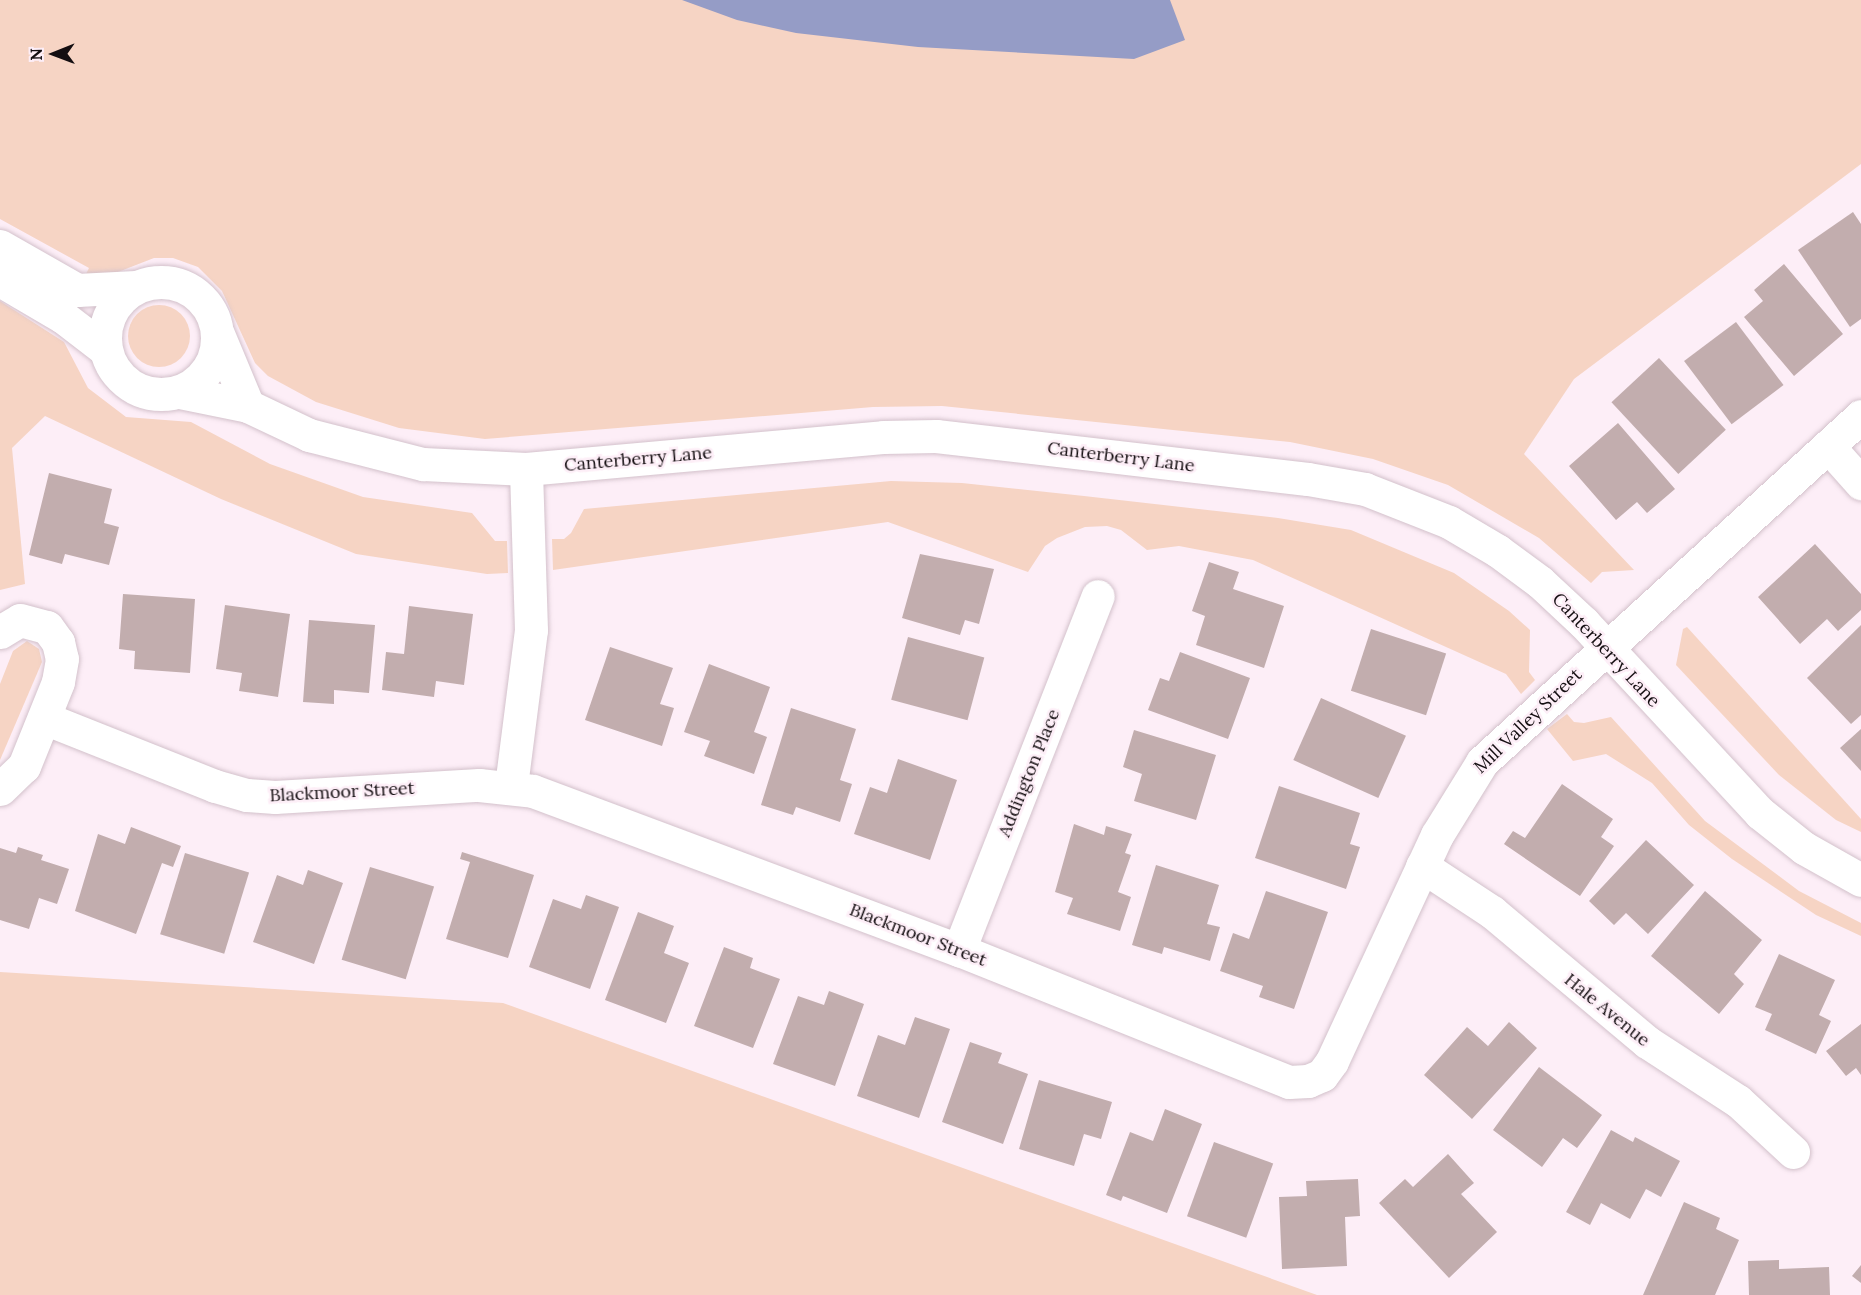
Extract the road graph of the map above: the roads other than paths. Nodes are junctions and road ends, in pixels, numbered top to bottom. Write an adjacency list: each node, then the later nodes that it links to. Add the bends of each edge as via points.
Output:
1 (0, 246): 3 (street, via 77,290)
2 (0, 279): 5 (street, Canterberry Lane, via 63,317)
3 (136, 288): 4 (street, via 154,282 189,289 203,300); 5 (street, via 121,298 111,313 105,331)
4 (218, 334): 6 (street, via 209,369); 7 (street)
5 (106, 350): 6 (street, Canterberry Lane, via 126,382 152,394)
6 (180, 392): 7 (street, Canterberry Lane)
7 (248, 406): 10 (street, Canterberry Lane, via 309,435 378,455 423,464)
8 (1861, 416): 9 (street, Mill Valley Street)
9 (1828, 446): 11 (street); 14 (street, Mill Valley Street)
10 (526, 470): 14 (street, Canterberry Lane, via 883,437 936,436 1340,483 1419,507 1498,550 1561,600); 16 (street, via 531,630)
11 (1861, 483)
12 (1098, 596): 20 (street, Addington Place)
13 (0, 632): 15 (street, via 20,620 35,622 47,627 58,642 62,670)
14 (1605, 647): 18 (street, Mill Valley Street, via 1482,762 1451,809); 19 (street, Canterberry Lane, via 1760,813 1804,848)
15 (44, 718): 16 (street, Blackmoor Street, via 247,795); 17 (street, via 19,775)
16 (511, 786): 20 (street, Blackmoor Street, via 545,795)
17 (0, 789)
18 (1422, 866): 21 (street, Mill Valley Street); 22 (street, Hale Avenue, via 1492,912 1647,1042 1738,1101)
19 (1861, 880)
20 (958, 950): 21 (street, Blackmoor Street, via 1289,1082)
21 (1322, 1075)
22 (1793, 1152)

